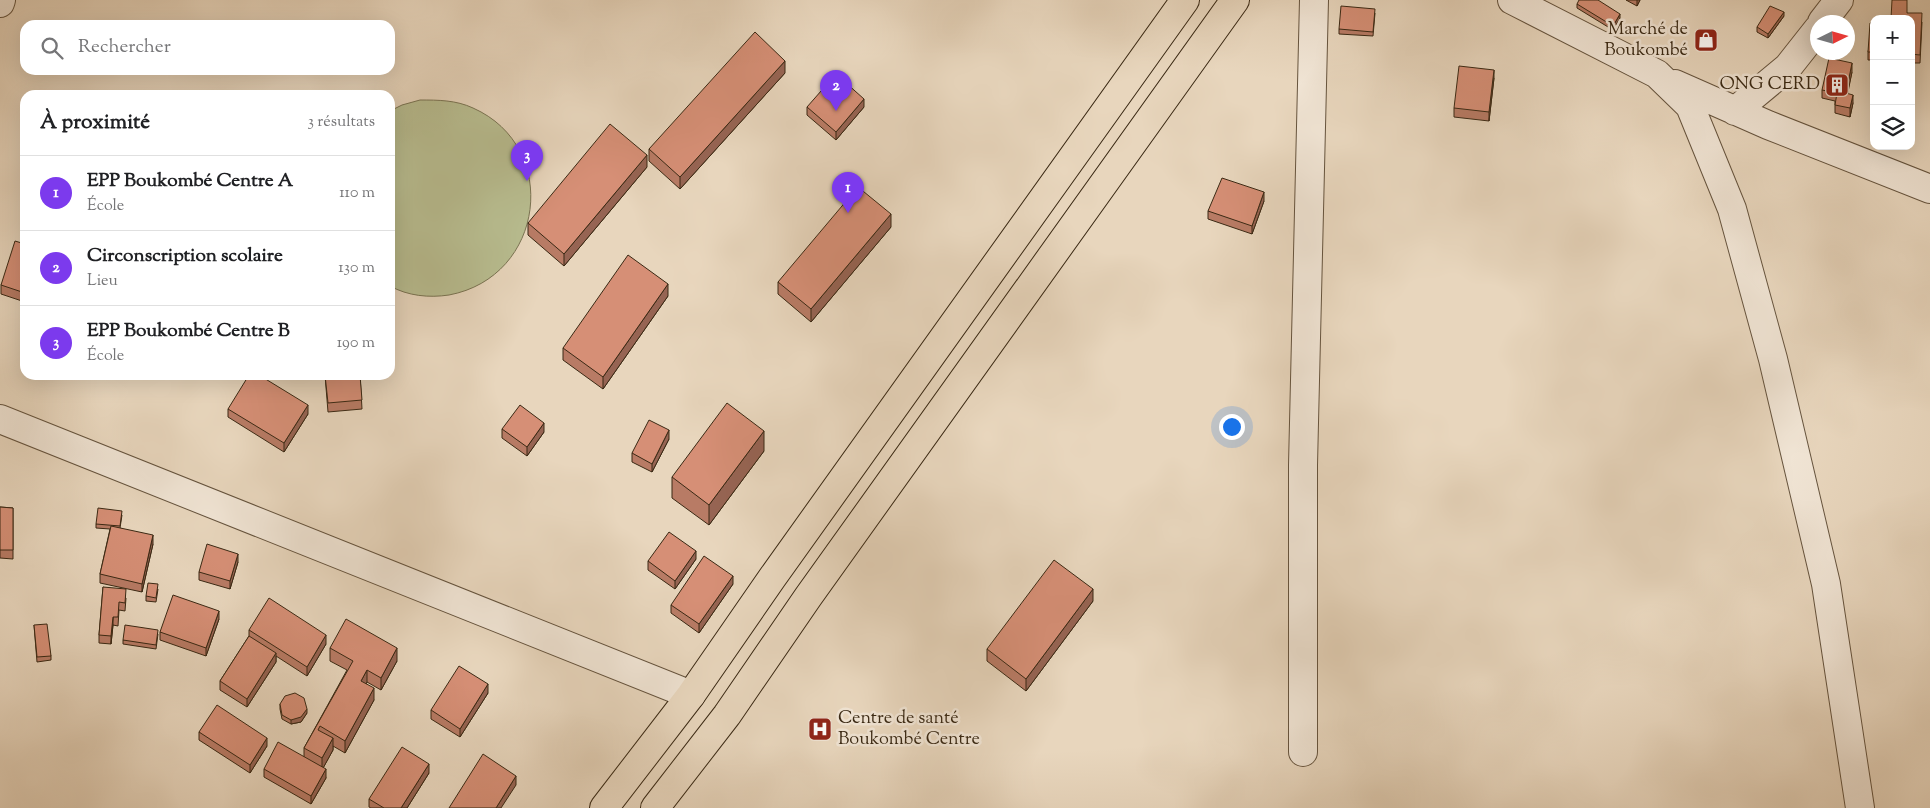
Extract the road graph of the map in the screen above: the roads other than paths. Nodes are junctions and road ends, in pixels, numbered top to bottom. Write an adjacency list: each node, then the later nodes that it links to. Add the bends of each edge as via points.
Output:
1 (1185, 0): 12 (main road)
2 (1235, 0): 15 (main road, via 727,715)
3 (1314, 0): 13 (street, via 1303,465)
4 (1512, 0): 8 (street)
5 (1839, 0): 6 (street)
6 (1827, 15)
7 (1810, 39): 9 (street, via 1788,68)
8 (1657, 74): 9 (street); 16 (street, via 1690,106 1732,209 1773,359 1826,584)
9 (1735, 111): 10 (street)
10 (1930, 189)
11 (0, 419): 12 (street)
12 (691, 695): 14 (main road)
13 (1303, 752)
14 (604, 808)
15 (656, 808)
16 (1860, 808)

